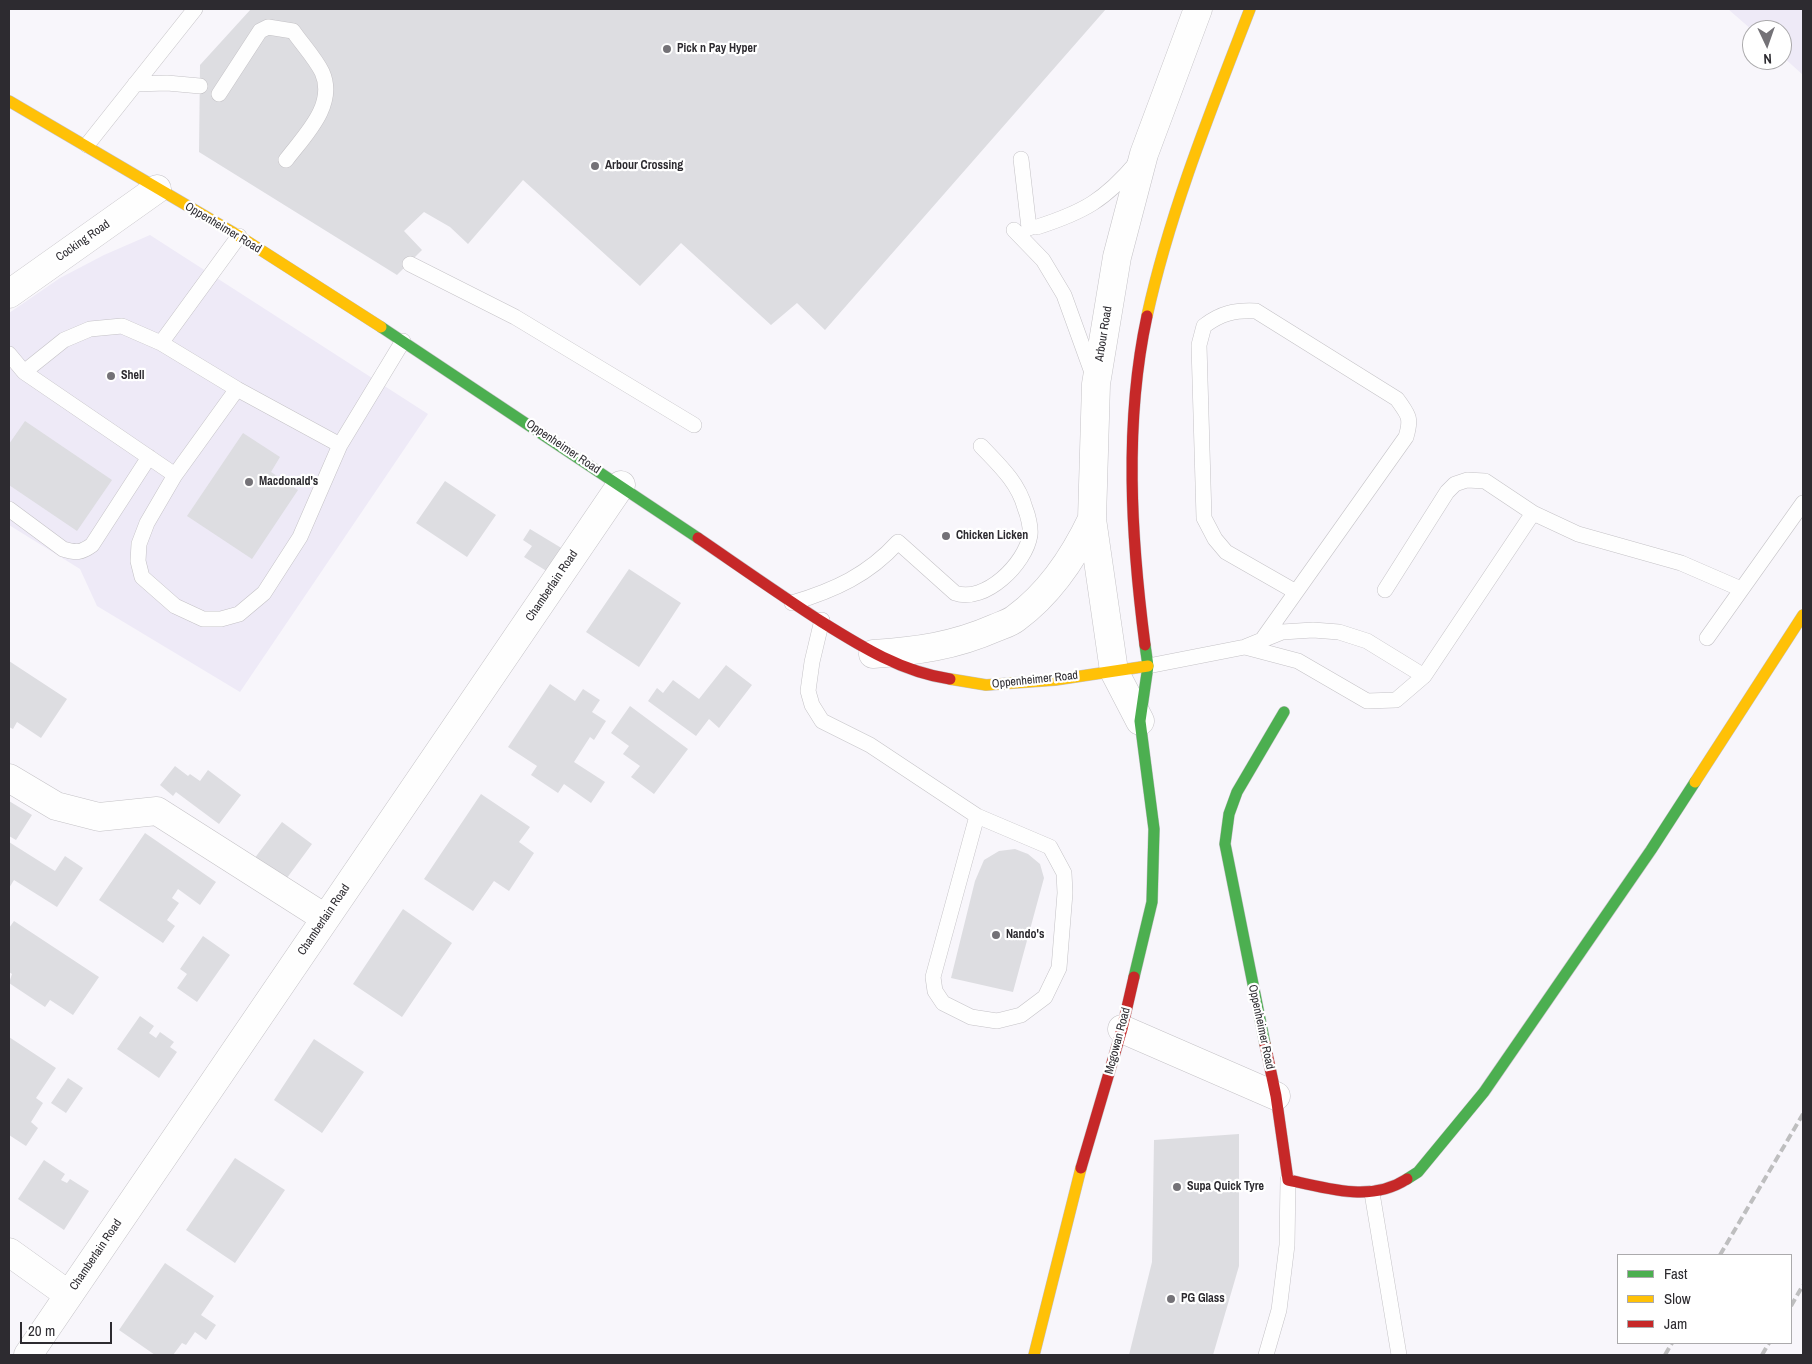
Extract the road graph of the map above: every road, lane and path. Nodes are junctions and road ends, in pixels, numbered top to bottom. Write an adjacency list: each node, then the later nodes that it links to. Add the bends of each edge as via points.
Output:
1 (195, 9): 4 (lane)
2 (1198, 9): 9 (street, Arbour Road)
3 (1250, 9): 44 (street, via 1200,135 1156,272 1144,332 1133,425 1133,497 1140,606)
4 (136, 84): 5 (lane); 8 (lane)
5 (200, 86)
6 (219, 94): 11 (lane, via 260,31 268,27 293,31 322,72 326,92 323,108)
7 (12, 103): 8 (street, Oppenheimer Road)
8 (88, 145): 12 (street, Oppenheimer Road)
9 (1144, 154): 13 (lane, via 1116,187 1094,204 1070,216); 21 (street, Arbour Road, via 1117,257)
10 (1021, 158): 13 (lane)
11 (286, 160)
12 (157, 189): 14 (street, Oppenheimer Road); 16 (street, Cocking Road)
13 (1027, 228): 21 (lane, via 1064,294)
14 (238, 236): 17 (street, Oppenheimer Road); 18 (lane)
15 (410, 264): 23 (lane, via 515,317)
16 (9, 294)
17 (403, 341): 24 (lane); 28 (street, Oppenheimer Road)
18 (161, 343): 20 (lane, via 122,326 90,328 64,340); 22 (lane)
19 (9, 354): 20 (lane)
20 (24, 372): 26 (lane)
21 (1096, 384): 32 (street, Arbour Road)
22 (237, 390): 24 (lane); 27 (lane)
23 (694, 425)
24 (340, 445): 27 (lane, via 300,537 264,593 239,614 221,619 203,619 175,606 142,577 138,561 139,544 147,523)
25 (981, 446): 37 (lane, via 1016,483 1026,508 1030,535 1021,556 1001,580 986,590 962,595 946,586 898,542 864,574)
26 (149, 457): 27 (lane); 30 (lane, via 92,545 82,552 63,549)
27 (175, 475)
28 (621, 485): 37 (street, Oppenheimer Road); 51 (street, Chamberlain Road)
29 (1803, 502): 33 (lane)
30 (9, 510)
31 (1533, 513): 34 (lane, via 1578,534 1681,563); 35 (lane, via 1485,481 1467,480 1455,484); 46 (lane)
32 (1092, 520): 43 (street, via 1077,550 1055,580 1015,619 967,640 913,652); 45 (street, Arbour Road)
33 (1798, 523): 34 (lane)
34 (1741, 589): 40 (lane)
35 (1385, 590)
36 (1296, 592): 36 (lane, via 1406,436 1409,416 1398,399 1256,311 1226,313 1204,326 1199,345 1204,518 1214,539 1226,552); 41 (lane)
37 (792, 603): 39 (street, Oppenheimer Road)
38 (1803, 615): 55 (street, via 1651,850 1484,1092 1418,1172 1394,1188)
39 (822, 620): 43 (street, Oppenheimer Road); 50 (lane, via 808,691 822,721 870,745)
40 (1707, 638)
41 (1262, 640): 42 (lane); 46 (lane, via 1282,632 1339,632 1367,641)
42 (1245, 647): 44 (lane); 46 (lane, via 1298,661 1367,701 1396,700)
43 (873, 654): 45 (street, Oppenheimer Road, via 928,676 986,685 1055,680)
44 (1148, 666): 45 (street, Oppenheimer Road); 48 (street, Mcgowan Road)
45 (1114, 671): 48 (street, Mcgowan Road)
46 (1424, 676)
47 (1284, 712): 53 (street, Oppenheimer Road, via 1237,792 1229,814 1225,844)
48 (1140, 721): 52 (street, Mcgowan Road, via 1154,829 1152,902)
49 (9, 778): 51 (street, via 56,806 99,816 157,811)
50 (977, 816): 50 (lane, via 1050,847 1064,873 1059,968 1045,998 1021,1015 997,1021 971,1017 943,1003 935,991 933,977)
51 (326, 918): 57 (street, Chamberlain Road)
52 (1122, 1028): 53 (street); 59 (street, Mcgowan Road, via 1075,1189)
53 (1276, 1096): 54 (street, Oppenheimer Road)
54 (1288, 1180): 55 (street, via 1340,1191); 60 (lane, Oppenheimer Road, via 1287,1245 1279,1310)
55 (1372, 1193): 61 (lane)
56 (9, 1252): 57 (street)
57 (69, 1295): 58 (street, Chamberlain Road)
58 (28, 1355)
59 (1034, 1355)
60 (1266, 1355)
61 (1399, 1355)

